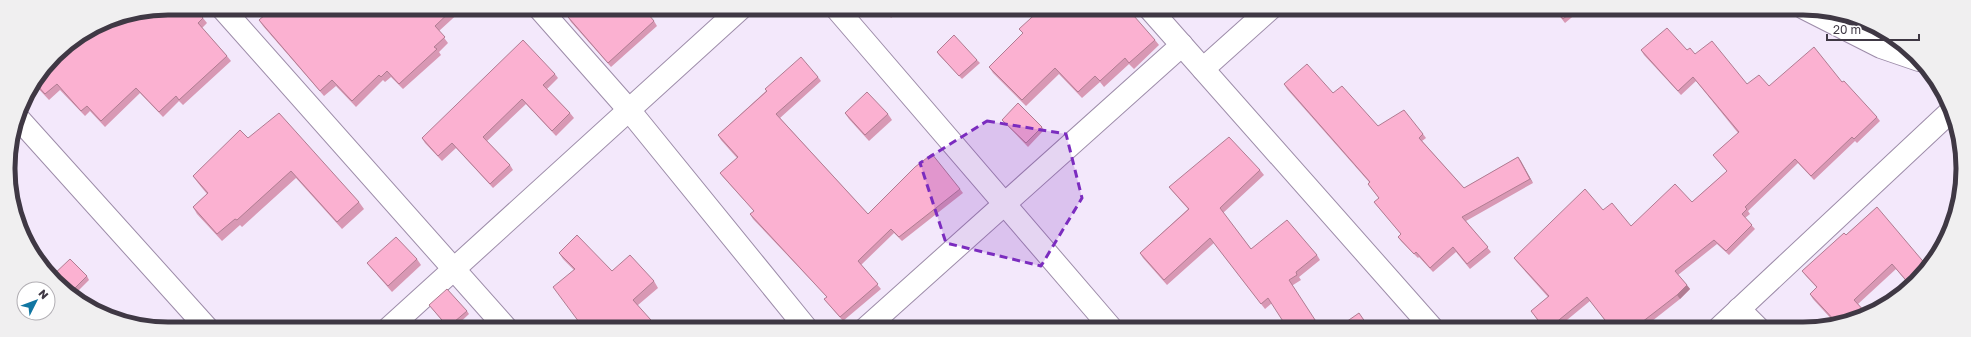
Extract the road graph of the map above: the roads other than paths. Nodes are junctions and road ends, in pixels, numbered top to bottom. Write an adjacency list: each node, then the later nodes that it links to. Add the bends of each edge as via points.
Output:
1 (228, 15): 15 (street)
2 (545, 15): 11 (street)
3 (734, 15): 11 (street)
4 (842, 15): 14 (street)
5 (1155, 15): 8 (street)
6 (1263, 15): 10 (street)
7 (1819, 16): 9 (street, via 1881,47)
8 (1182, 45): 10 (street); 14 (street)
9 (1907, 56)
10 (1203, 69): 23 (street)
11 (629, 110): 15 (street); 20 (street)
12 (1946, 115): 16 (street)
13 (22, 122): 17 (street)
14 (1004, 203): 21 (street); 22 (street)
15 (454, 269): 18 (street); 19 (street)
16 (1739, 309): 24 (street); 25 (street)
17 (202, 322)
18 (396, 322)
19 (500, 322)
20 (801, 322)
21 (873, 322)
22 (1106, 322)
23 (1427, 322)
24 (1725, 322)
25 (1751, 322)

